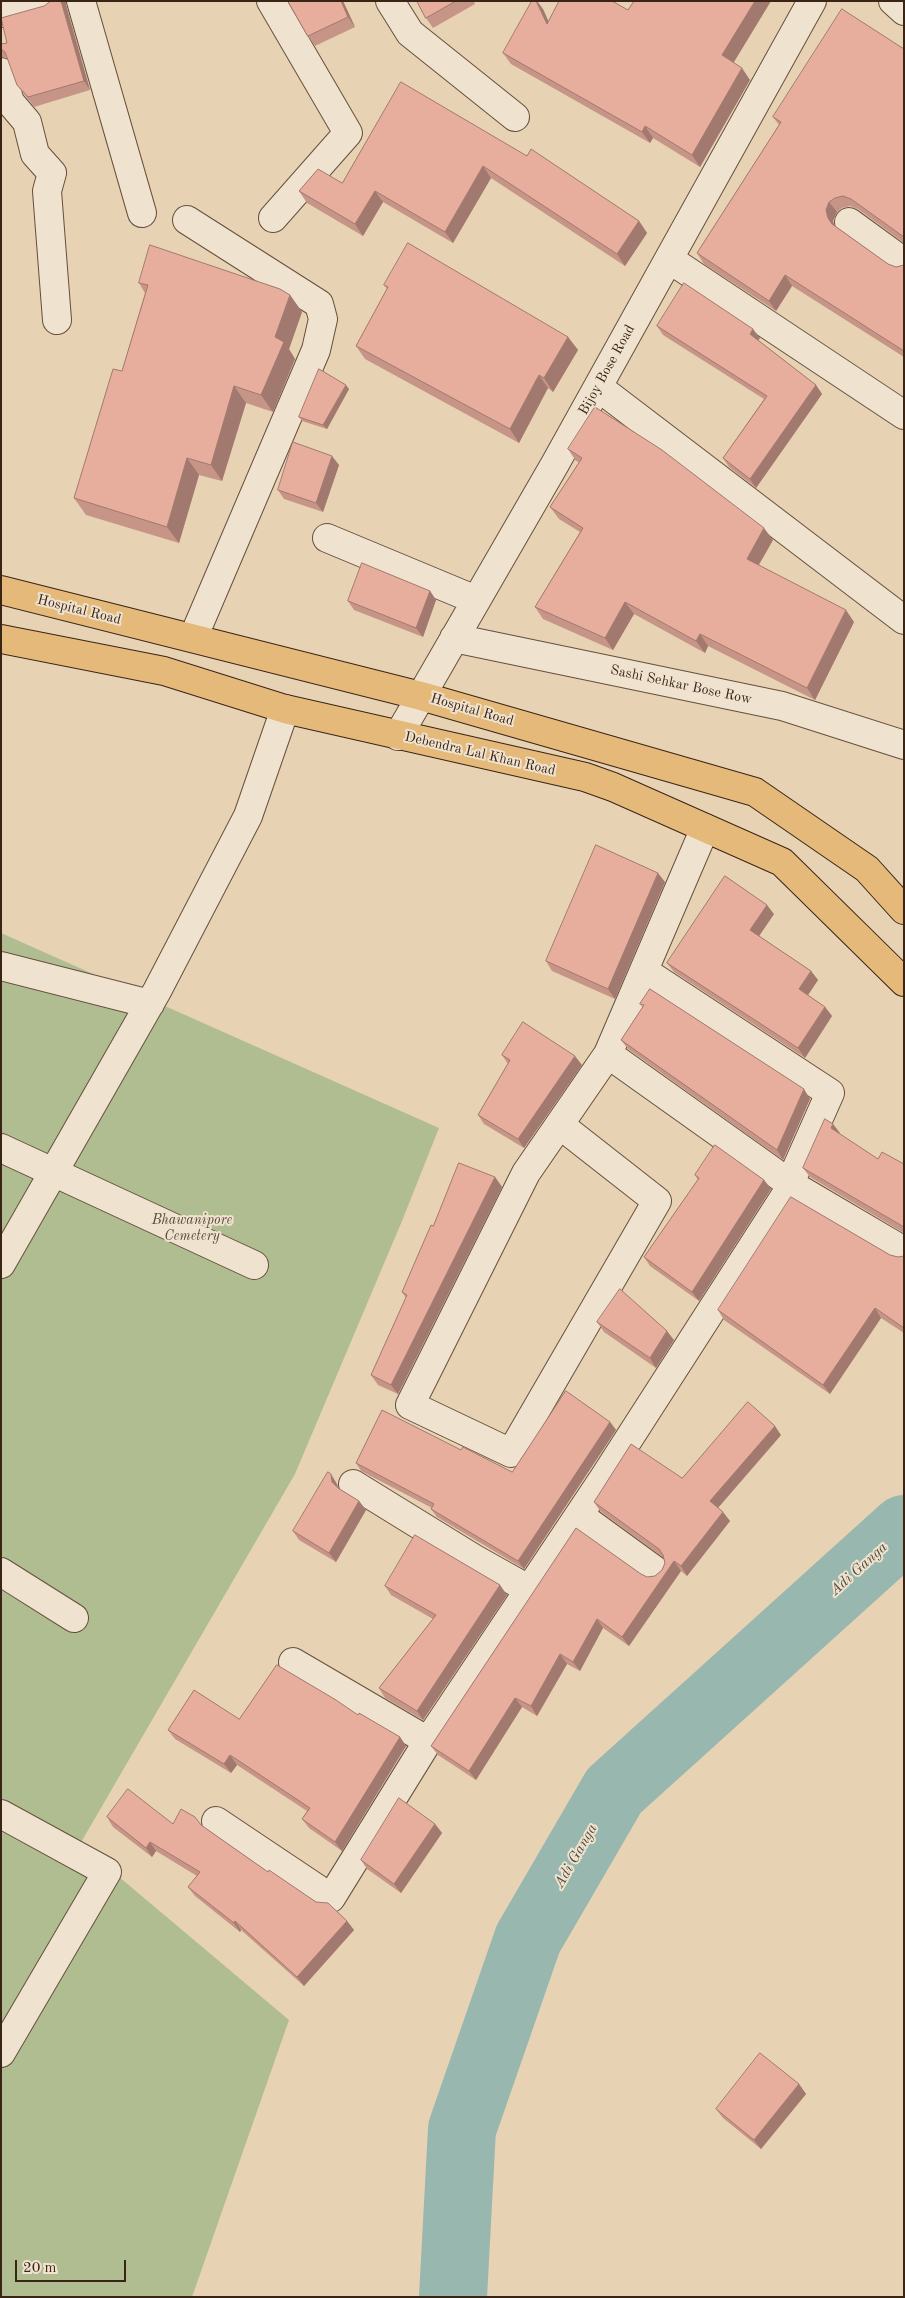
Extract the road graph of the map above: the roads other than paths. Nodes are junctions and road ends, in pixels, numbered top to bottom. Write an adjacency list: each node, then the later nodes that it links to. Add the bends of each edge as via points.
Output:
1 (46, 1): 8 (street)
2 (81, 1): 11 (street)
3 (271, 1): 12 (street, via 348,133)
4 (390, 1): 10 (street, via 410,33)
5 (812, 1): 15 (street, Bijoy Bose Road)
6 (893, 1): 7 (street)
7 (904, 10)
8 (1, 13)
9 (1, 72): 17 (street, via 10,102 27,122 35,154 52,173 47,191)
10 (515, 117)
11 (142, 212)
12 (273, 218)
13 (187, 220): 25 (street, via 318,304 323,319 316,350)
14 (848, 222): 16 (street)
15 (669, 259): 18 (street, Bijoy Bose Road); 19 (street)
16 (904, 262)
17 (57, 320)
18 (598, 387): 22 (street, Bijoy Bose Road); 23 (street)
19 (904, 415)
20 (327, 538): 22 (street)
21 (1, 590): 25 (main road, Hospital Road)
22 (476, 600): 26 (street, Bijoy Bose Road)
23 (904, 620)
24 (1, 638): 28 (main road, Debendra Lal Khan Road, via 164,671)
25 (192, 638): 27 (main road, Hospital Road)
26 (454, 638): 27 (street, Bijoy Bose Road); 30 (street, Sashi Sehkar Bose Row, via 782,706)
27 (421, 696): 29 (street, Bijoy Bose Road); 32 (main road, Hospital Road, via 755,792 867,869)
28 (285, 709): 29 (main road, Debendra Lal Khan Road); 36 (street, via 248,816)
29 (398, 736): 31 (main road, Debendra Lal Khan Road, via 585,777)
30 (904, 745)
31 (705, 828): 34 (street); 35 (main road, Debendra Lal Khan Road, via 782,862)
32 (904, 910)
33 (1, 966): 36 (street)
34 (644, 972): 37 (street); 41 (street, via 830,1093)
35 (904, 982)
36 (150, 1004): 40 (street)
37 (608, 1054): 38 (street); 41 (street)
38 (560, 1125): 38 (street, via 526,1174 410,1405 511,1453 656,1201)
39 (1, 1148): 40 (street)
40 (54, 1173): 43 (street); 44 (street)
41 (791, 1184): 42 (street); 46 (street, via 720,1300)
42 (904, 1251)
43 (1, 1264)
44 (254, 1265)
45 (353, 1484): 49 (street)
46 (579, 1515): 47 (street); 49 (street)
47 (656, 1571)
48 (1, 1572): 50 (street)
49 (530, 1590): 52 (street)
50 (74, 1618)
51 (293, 1662): 52 (street)
52 (428, 1741): 54 (street, via 331,1898)
53 (1, 1814): 55 (street, via 107,1872)
54 (216, 1821)
55 (1, 2053)

